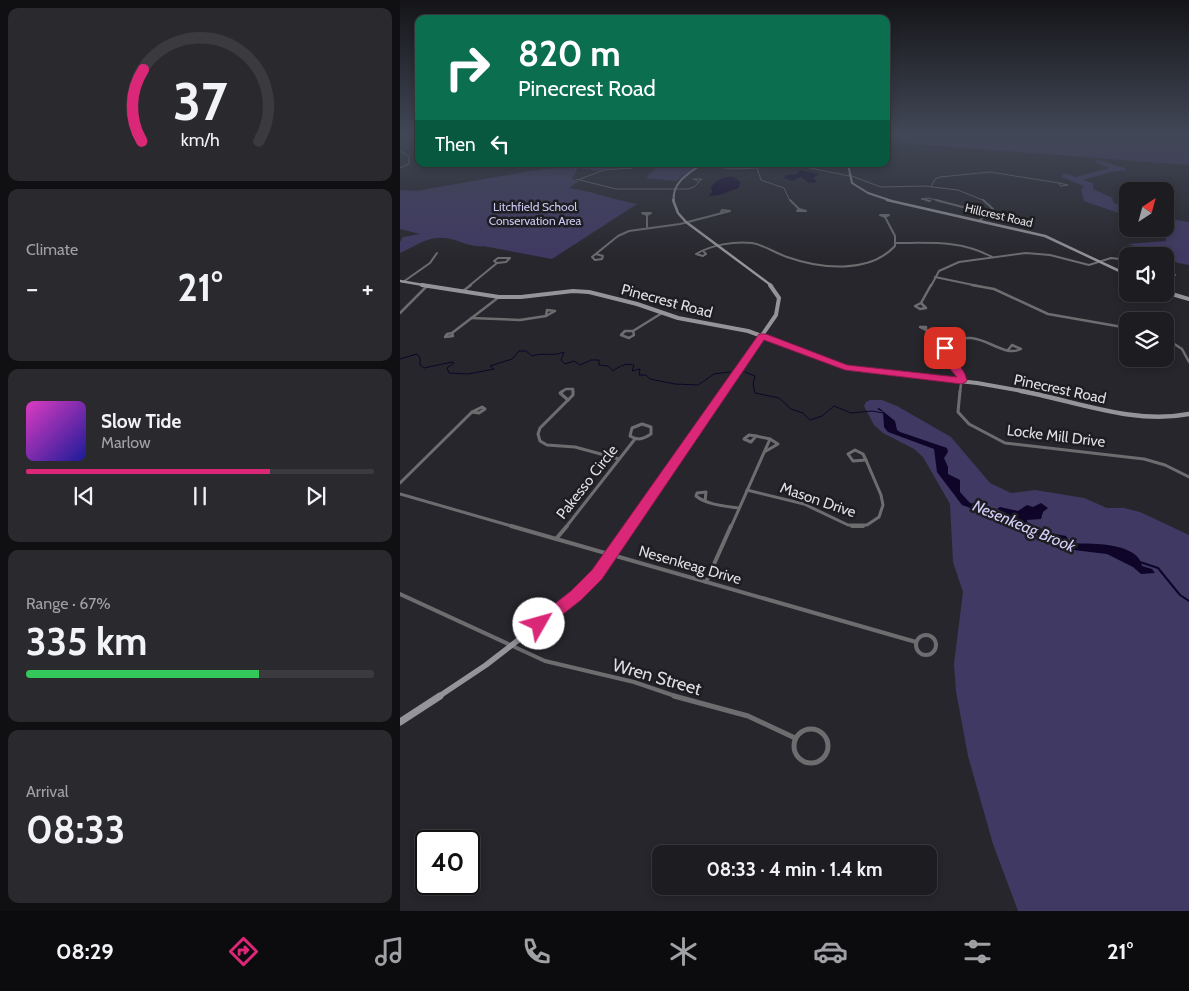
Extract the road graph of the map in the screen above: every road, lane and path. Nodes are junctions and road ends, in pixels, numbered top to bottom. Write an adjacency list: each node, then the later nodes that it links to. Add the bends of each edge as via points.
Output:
1 (586, 177): 9 (street)
2 (683, 177): 13 (street)
3 (760, 177): 15 (street, via 761,180 784,188 791,203)
4 (850, 177): 20 (street, Hillcrest Road, via 855,185 880,199)
5 (860, 177): 12 (street, via 882,188)
6 (939, 177): 12 (street)
7 (1011, 177): 11 (street)
8 (576, 179): 9 (street)
9 (580, 179): 13 (street, via 613,189)
10 (698, 181): 13 (street, via 693,188)
11 (1059, 183)
12 (931, 187): 17 (street, via 977,197 992,208)
13 (674, 190): 21 (street, via 675,209)
14 (930, 200): 17 (street)
15 (799, 209)
16 (721, 212): 21 (street)
17 (990, 214): 20 (street)
18 (647, 215): 22 (street)
19 (885, 217): 23 (street)
20 (979, 221): 31 (street, Hillcrest Road, via 1045,236)
21 (686, 222): 22 (street); 24 (street)
22 (647, 227): 27 (street, via 621,234)
23 (896, 243): 24 (street, via 891,252 881,258 840,266 799,260 750,243); 28 (street, via 954,243 976,248)
24 (719, 246): 25 (street); 49 (street, via 767,281 776,292 778,312)
25 (704, 252)
26 (437, 253): 34 (street, via 430,262)
27 (596, 254)
28 (993, 257): 31 (street, via 1038,253 1082,264); 33 (street, via 949,265)
29 (1119, 259): 31 (street)
30 (497, 263): 30 (street, via 494,261 498,258 510,258); 36 (street)
31 (1098, 263): 32 (street, Hillcrest Road)
32 (1119, 272)
33 (935, 277): 40 (street); 45 (street, via 994,289 1048,314)
34 (401, 281): 35 (street, Pinecrest Road)
35 (427, 285): 36 (street, Pinecrest Road); 41 (street)
36 (462, 292): 38 (street, Pinecrest Road)
37 (1174, 295): 39 (street)
38 (499, 297): 42 (street, Pinecrest Road, via 581,291 637,304); 44 (street)
39 (1189, 299)
40 (921, 303)
41 (400, 314)
42 (662, 314): 47 (street); 49 (street, Pinecrest Road)
43 (546, 316): 44 (street, via 514,321)
44 (471, 318): 48 (street)
45 (1119, 326)
46 (926, 330): 50 (street)
47 (633, 332): 47 (street, via 629,338 621,335 625,331)
48 (452, 333)
49 (762, 336): 54 (street, Pinecrest Road, via 845,367); 71 (street)
50 (948, 343): 52 (street, via 971,337); 54 (street, via 944,350 946,357 961,374)
51 (1174, 344): 53 (street, via 1182,349)
52 (1008, 350): 52 (street, via 1014,345 1021,349 1017,352)
53 (1189, 362)
54 (962, 381): 57 (street, Pinecrest Road, via 1068,400 1131,416 1168,418); 64 (street, Locke Mill Drive, via 959,415 1000,442 1144,459)
55 (568, 400): 55 (street, via 574,393 573,389 560,393); 62 (street, via 540,428 540,441)
56 (471, 412): 65 (street)
57 (1189, 414)
58 (756, 436): 60 (street)
59 (635, 439): 59 (street, Pakesso Circle, via 649,436 651,426 642,424 632,428 630,433); 62 (street, Pakesso Circle)
60 (770, 439): 61 (street); 61 (street, via 777,445)
61 (764, 452): 66 (street)
62 (619, 459): 70 (street, Pakesso Circle)
63 (866, 460): 63 (street, via 860,451 853,450 848,454 853,461); 66 (street, Mason Drive, via 883,503 879,517 865,525 846,525 805,504)
64 (1189, 477)
65 (400, 483)
66 (747, 490): 69 (street)
67 (400, 494): 70 (street, Nesenkeag Drive)
68 (705, 501): 69 (street)
69 (739, 508): 72 (street)
70 (556, 539): 71 (street, Nesenkeag Drive)
71 (611, 554): 72 (street, Nesenkeag Drive); 75 (street, via 583,589)
72 (706, 582): 74 (street, Nesenkeag Drive)
73 (400, 594): 75 (street, Wren Street)
74 (916, 642): 74 (street, Nesenkeag Drive, via 918,637 928,636 934,640 936,649 925,655 919,652)
75 (511, 646): 76 (street); 77 (street, Wren Street, via 561,666 634,682 748,716)
76 (400, 722)
77 (795, 738): 77 (street, via 804,728 818,729 828,743 824,757 815,764 803,762 795,753)

